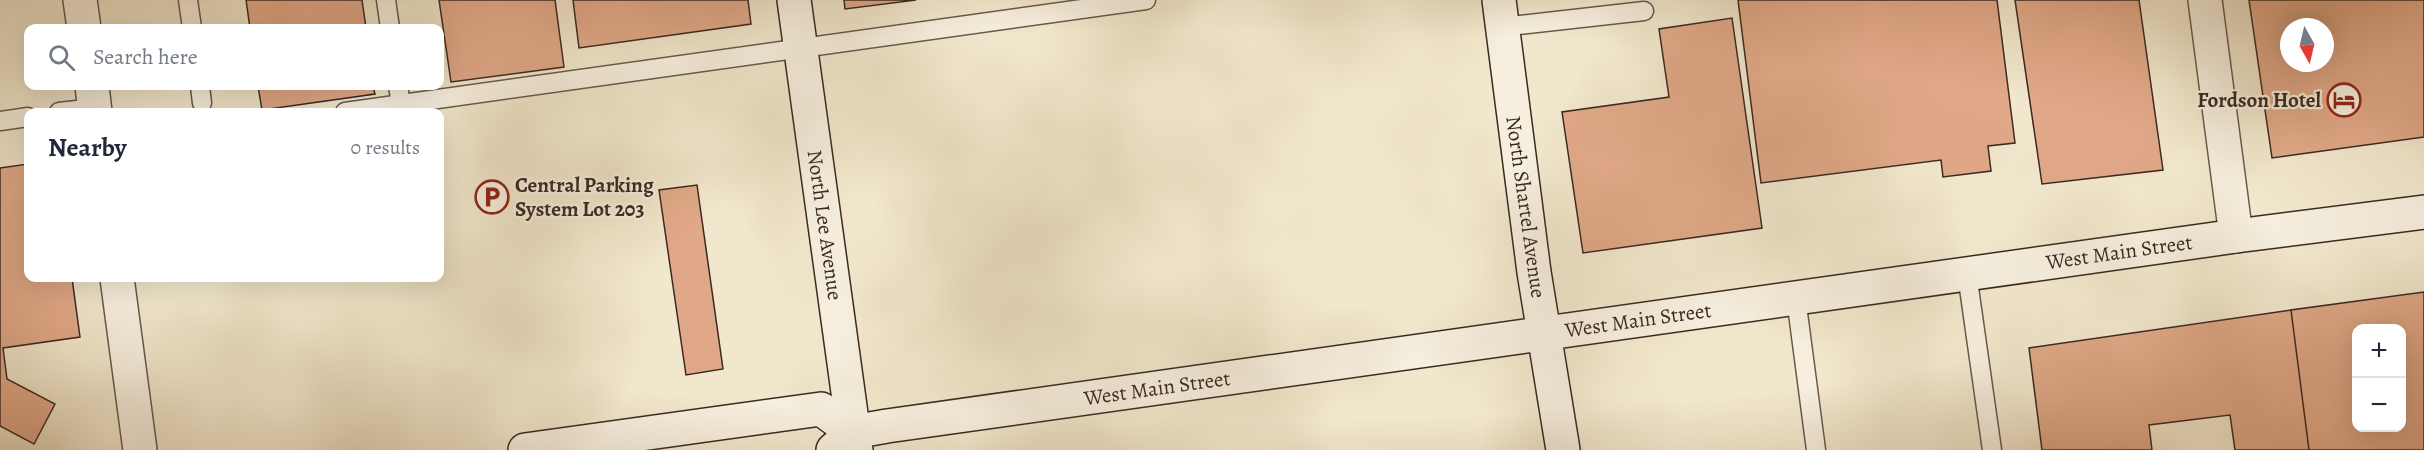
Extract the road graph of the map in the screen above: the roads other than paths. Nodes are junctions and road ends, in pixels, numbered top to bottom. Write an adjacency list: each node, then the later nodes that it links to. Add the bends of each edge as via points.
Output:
1 (80, 0): 9 (main road)
2 (188, 0): 10 (lane)
3 (386, 0): 11 (lane)
4 (795, 0): 12 (main road, North Lee Avenue)
5 (1146, 0): 12 (lane)
6 (2205, 0): 21 (main road)
7 (1644, 11): 8 (lane)
8 (1501, 14): 25 (main road, North Shartel Avenue)
9 (83, 24)
10 (191, 24)
11 (389, 24)
12 (801, 48): 15 (lane); 26 (main road, North Lee Avenue)
13 (399, 90): 15 (lane)
14 (94, 102): 16 (lane)
15 (401, 105): 17 (lane)
16 (73, 108)
17 (377, 108)
18 (24, 118): 19 (lane)
19 (0, 121)
20 (2424, 212): 21 (main road, West Main Street)
21 (2236, 236): 22 (main road, West Main Street)
22 (1967, 274): 24 (main road, West Main Street); 31 (lane)
23 (118, 282): 27 (main road)
24 (1796, 298): 25 (main road, West Main Street); 30 (lane)
25 (1544, 333): 26 (main road, West Main Street); 29 (main road, North Shartel Avenue)
26 (847, 444): 28 (main road, via 821,409)
27 (140, 450)
28 (525, 450)
29 (1563, 450)
30 (1816, 450)
31 (1992, 450)

